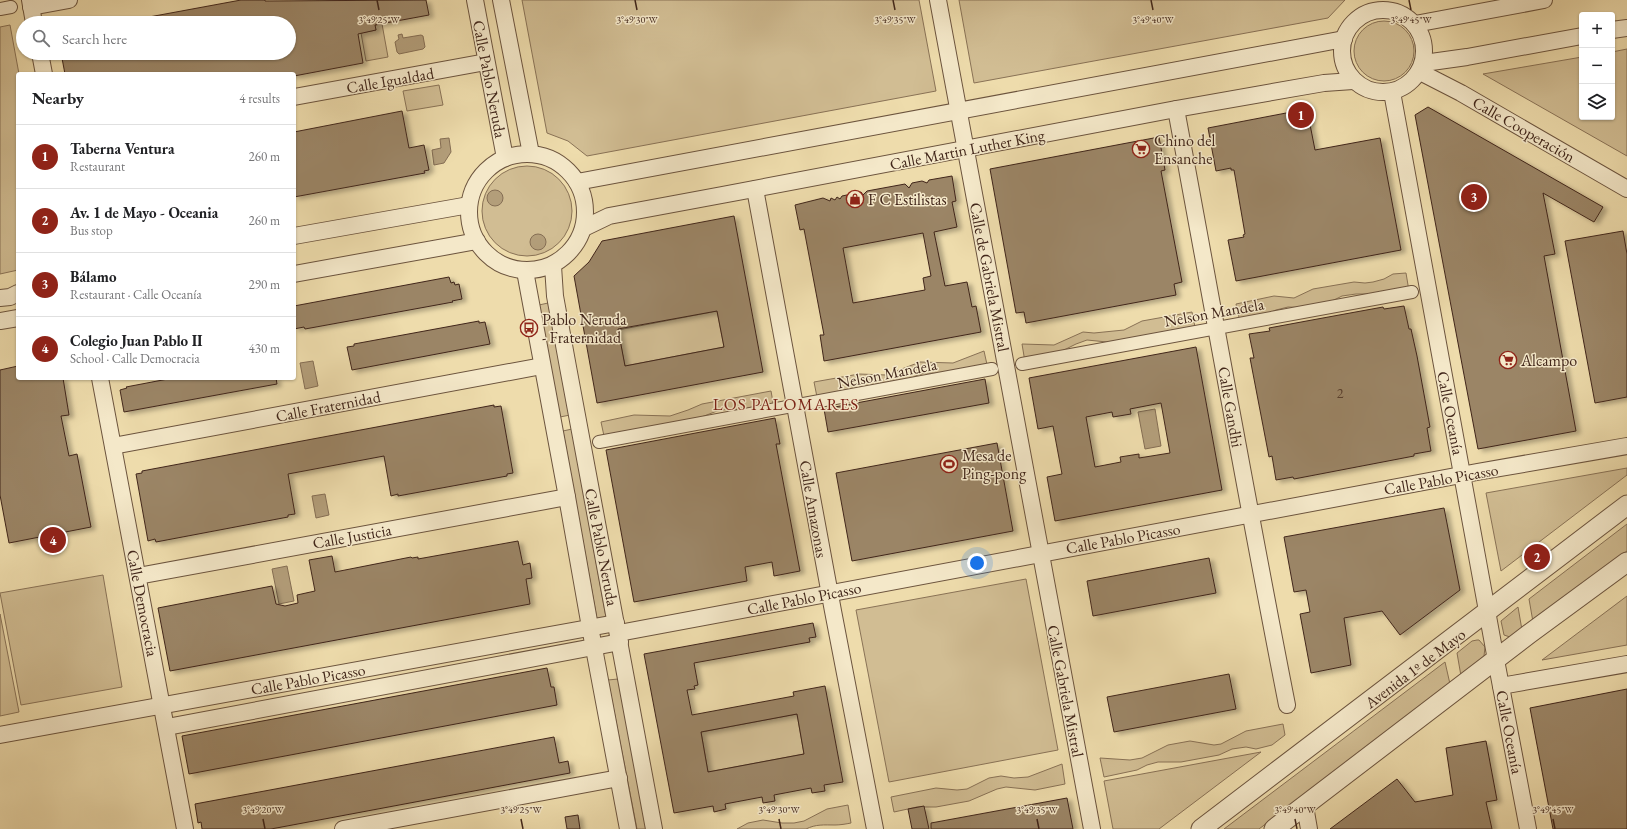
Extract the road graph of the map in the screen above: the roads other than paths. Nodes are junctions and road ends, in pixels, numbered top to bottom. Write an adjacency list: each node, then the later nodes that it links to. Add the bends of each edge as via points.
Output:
1 (69, 0): 6 (street)
2 (475, 0): 15 (street, Calle Pablo Neruda)
3 (501, 0): 24 (street, Calle Pablo Neruda)
4 (938, 0): 22 (street, Calle de Gabriela Mistral)
5 (1544, 0): 9 (street)
6 (31, 3): 8 (street)
7 (1374, 5): 9 (street, via 1396,12); 13 (street, via 1349,27)
8 (33, 16)
9 (1415, 24): 16 (street, via 1425,44)
10 (1627, 28): 11 (street)
11 (1615, 30)
12 (1579, 37): 16 (street)
13 (1344, 39): 18 (street, via 1344,64); 22 (street)
14 (41, 60): 17 (street)
15 (486, 62): 20 (street, Calle Igualdad); 25 (street, Calle Pablo Neruda)
16 (1422, 67): 19 (street, via 1408,85); 28 (street, Calle Cooperación)
17 (44, 72)
18 (1353, 81): 19 (street, via 1374,92); 21 (street, Calle Martin Luther King, via 1324,83)
19 (1392, 92): 50 (street, Calle Oceanía)
20 (296, 97)
21 (1176, 110): 23 (street, Calle Martin Luther King); 41 (street, Calle Gandhi)
22 (959, 111): 23 (street, Calle de Gabriela Mistral); 26 (street)
23 (966, 149): 27 (street, Calle Martin Luther King); 54 (street, Calle de Gabriela Mistral)
24 (531, 154): 25 (street); 26 (street, via 558,162)
25 (505, 158): 29 (street, via 481,177 472,191)
26 (577, 182): 30 (street, via 584,191)
27 (755, 189): 30 (street, Calle Martin Luther King, via 609,216); 46 (street, Calle Amazonas)
28 (1627, 189)
29 (469, 205): 31 (street); 32 (street, via 470,224)
30 (584, 228): 33 (street, via 571,251)
31 (296, 236)
32 (477, 241): 34 (street, via 485,253 497,262); 35 (street)
33 (553, 266): 34 (street); 60 (street, Calle Pablo Neruda, via 555,296)
34 (525, 270): 43 (street, Calle Pablo Neruda)
35 (296, 274)
36 (1412, 292): 41 (street, Nelson Mandela)
37 (16, 294): 38 (street)
38 (0, 298)
39 (16, 318): 40 (street)
40 (0, 321)
41 (1217, 327): 42 (street, Nelson Mandela); 53 (street, Calle Gandhi)
42 (1022, 364)
43 (542, 366): 48 (street, Calle Fraternidad); 51 (street, Calle Pablo Neruda)
44 (992, 369): 46 (street, Nelson Mandela)
45 (100, 380): 48 (street, Calle Democracia)
46 (794, 406): 47 (street, Nelson Mandela); 57 (street, Calle Amazonas)
47 (599, 442)
48 (113, 446): 56 (street, Calle Democracia)
49 (1627, 446): 50 (street, Calle Pablo Picasso)
50 (1462, 475): 53 (street, Calle Pablo Picasso); 58 (street, Calle Oceanía)
51 (567, 497): 56 (street, Calle Justicia); 59 (street, Calle Pablo Neruda)
52 (1627, 505): 58 (street, Avenida 1º de Mayo)
53 (1250, 515): 54 (street, Calle Pablo Picasso); 65 (street, Calle Gandhi)
54 (1040, 554): 57 (street, Calle Pablo Picasso); 76 (street, Calle Gabriela Mistral)
55 (1627, 562): 62 (street)
56 (138, 576): 66 (street, Calle Democracia)
57 (829, 593): 60 (street, Calle Pablo Picasso); 75 (street, Calle Amazonas)
58 (1487, 612): 62 (street, Calle Oceanía); 77 (street, Avenida 1º de Mayo)
59 (590, 627): 60 (street, Calle Pablo Picasso); 61 (street, Calle Pablo Neruda); 66 (street, Calle Pablo Picasso)
60 (618, 633): 61 (street, Calle Pablo Picasso); 74 (street, Calle Pablo Neruda)
61 (593, 646): 67 (street, Calle Pablo Picasso); 69 (street, Calle Pablo Neruda)
62 (1496, 660): 64 (street, Calle Oceanía); 70 (street)
63 (1627, 664): 64 (street)
64 (1501, 686): 80 (street, Calle Oceanía)
65 (1287, 705)
66 (162, 706): 67 (street, Calle Democracia); 68 (street, Calle Pablo Picasso)
67 (166, 727): 71 (street, Calle Democracia)
68 (0, 735)
69 (619, 778): 72 (street); 73 (street, Calle Pablo Neruda)
70 (1305, 806): 78 (street); 79 (street)
71 (185, 829)
72 (343, 829)
73 (628, 829)
74 (654, 829)
75 (875, 829)
76 (1092, 829)
77 (1202, 829)
78 (1274, 829)
79 (1309, 829)
80 (1528, 829)

